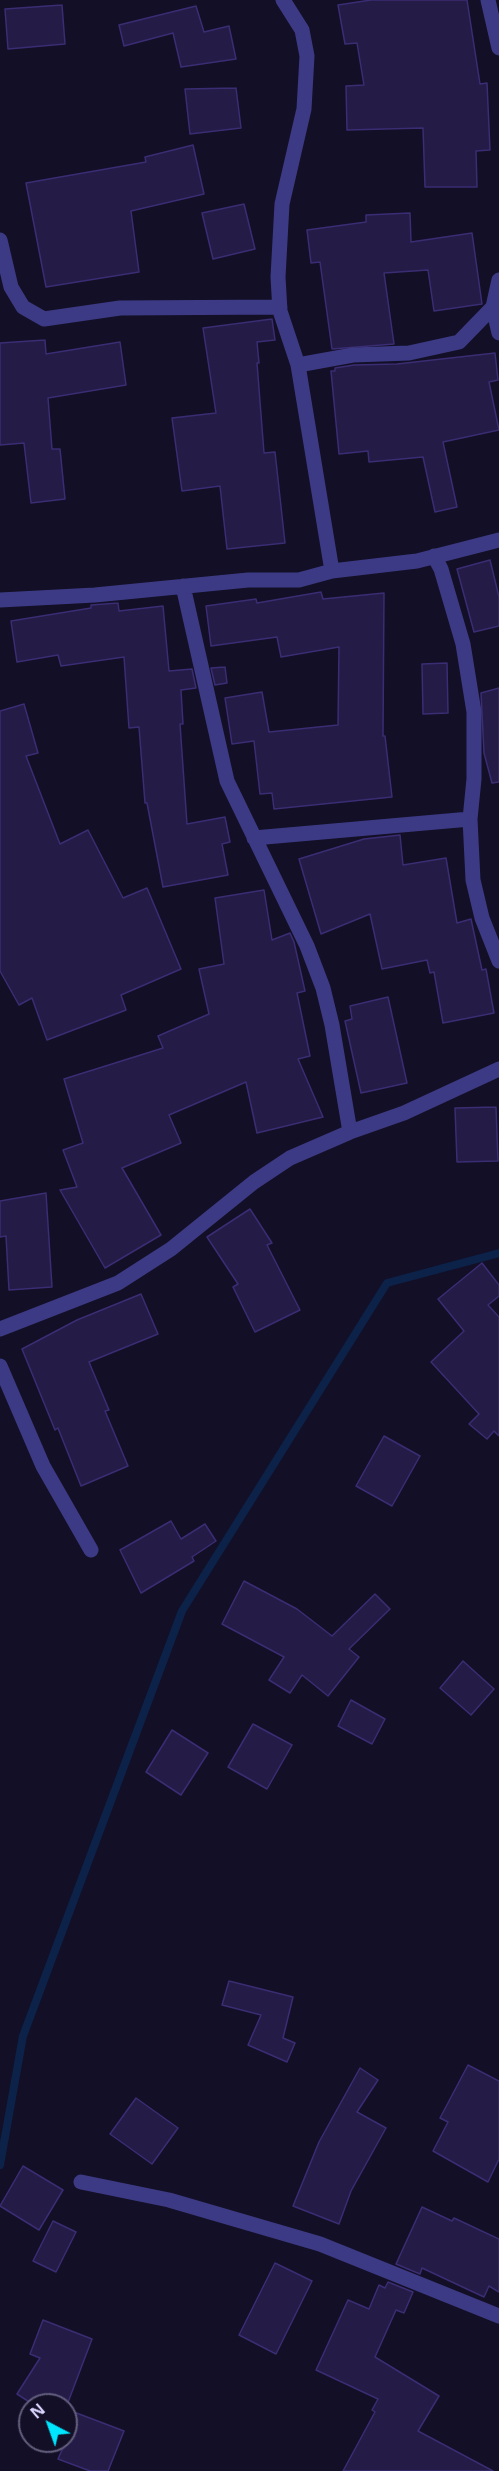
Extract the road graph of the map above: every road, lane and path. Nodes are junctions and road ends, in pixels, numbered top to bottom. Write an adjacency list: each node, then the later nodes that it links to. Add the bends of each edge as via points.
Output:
1 (283, 0): 6 (street, via 302,30 307,56 304,109 282,204)
2 (488, 0): 3 (street)
3 (499, 48)
4 (0, 240): 6 (street, via 11,287 23,307 44,319 120,308)
5 (499, 280): 7 (street)
6 (280, 307): 9 (street)
7 (493, 307): 8 (street); 9 (street, via 459,342 409,353 353,355)
8 (499, 333)
9 (298, 365): 12 (street)
10 (499, 540): 11 (street)
11 (434, 556): 12 (street); 15 (street, via 463,644 474,712)
12 (332, 571): 13 (street, via 299,580)
13 (183, 586): 14 (street); 16 (street, via 227,781)
14 (0, 600)
15 (470, 819): 16 (street); 17 (street, via 473,880 482,918)
16 (254, 838): 19 (street, via 307,946 323,988)
17 (499, 961)
18 (499, 1069): 19 (street, via 404,1113)
19 (350, 1132): 20 (street, via 290,1158 171,1249 118,1283)
20 (0, 1329)
21 (0, 1366): 22 (street, via 43,1466)
22 (91, 1550)
23 (81, 2182): 24 (street, via 169,2200 320,2244)
24 (499, 2316)

